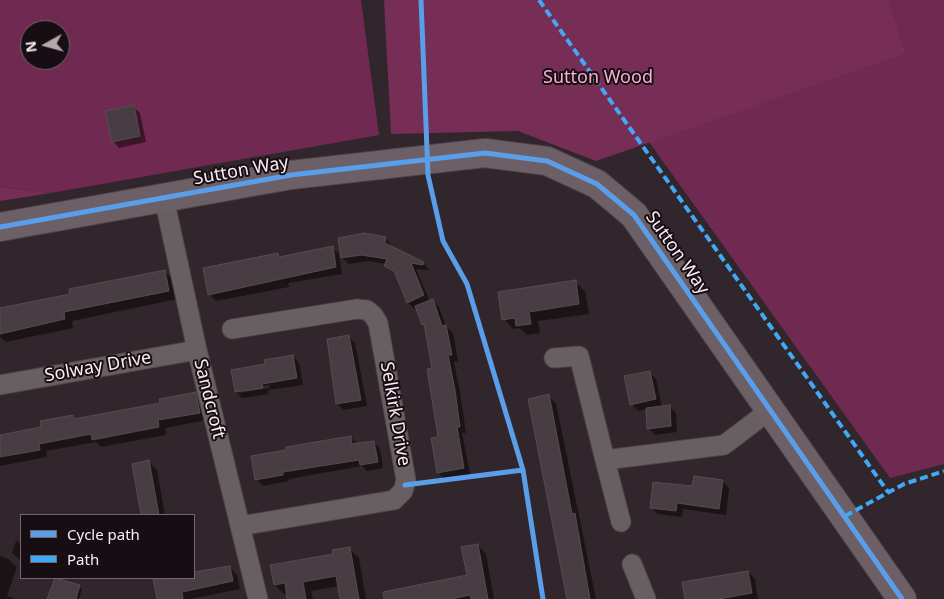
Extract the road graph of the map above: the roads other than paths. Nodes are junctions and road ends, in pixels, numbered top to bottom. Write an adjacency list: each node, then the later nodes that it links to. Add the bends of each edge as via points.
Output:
1 (164, 198): 2 (street, Sutton Way); 4 (street, Sandcroft); 7 (street, Sutton Way, via 291,176 485,153 547,161 596,184 634,215)
2 (0, 227)
3 (232, 329): 10 (street, Selkirk Drive, via 357,309 373,314 378,323 406,480 403,491 394,500)
4 (197, 350): 6 (street, Solway Drive); 10 (street, Sandcroft)
5 (554, 358): 8 (street, via 579,356)
6 (0, 385)
7 (770, 410): 8 (street, via 724,445); 14 (street, Sutton Way)
8 (605, 460): 9 (street)
9 (621, 522)
10 (240, 526): 12 (street, Sandcroft)
11 (632, 564): 13 (street)
12 (258, 599)
13 (646, 599)
14 (902, 599)

